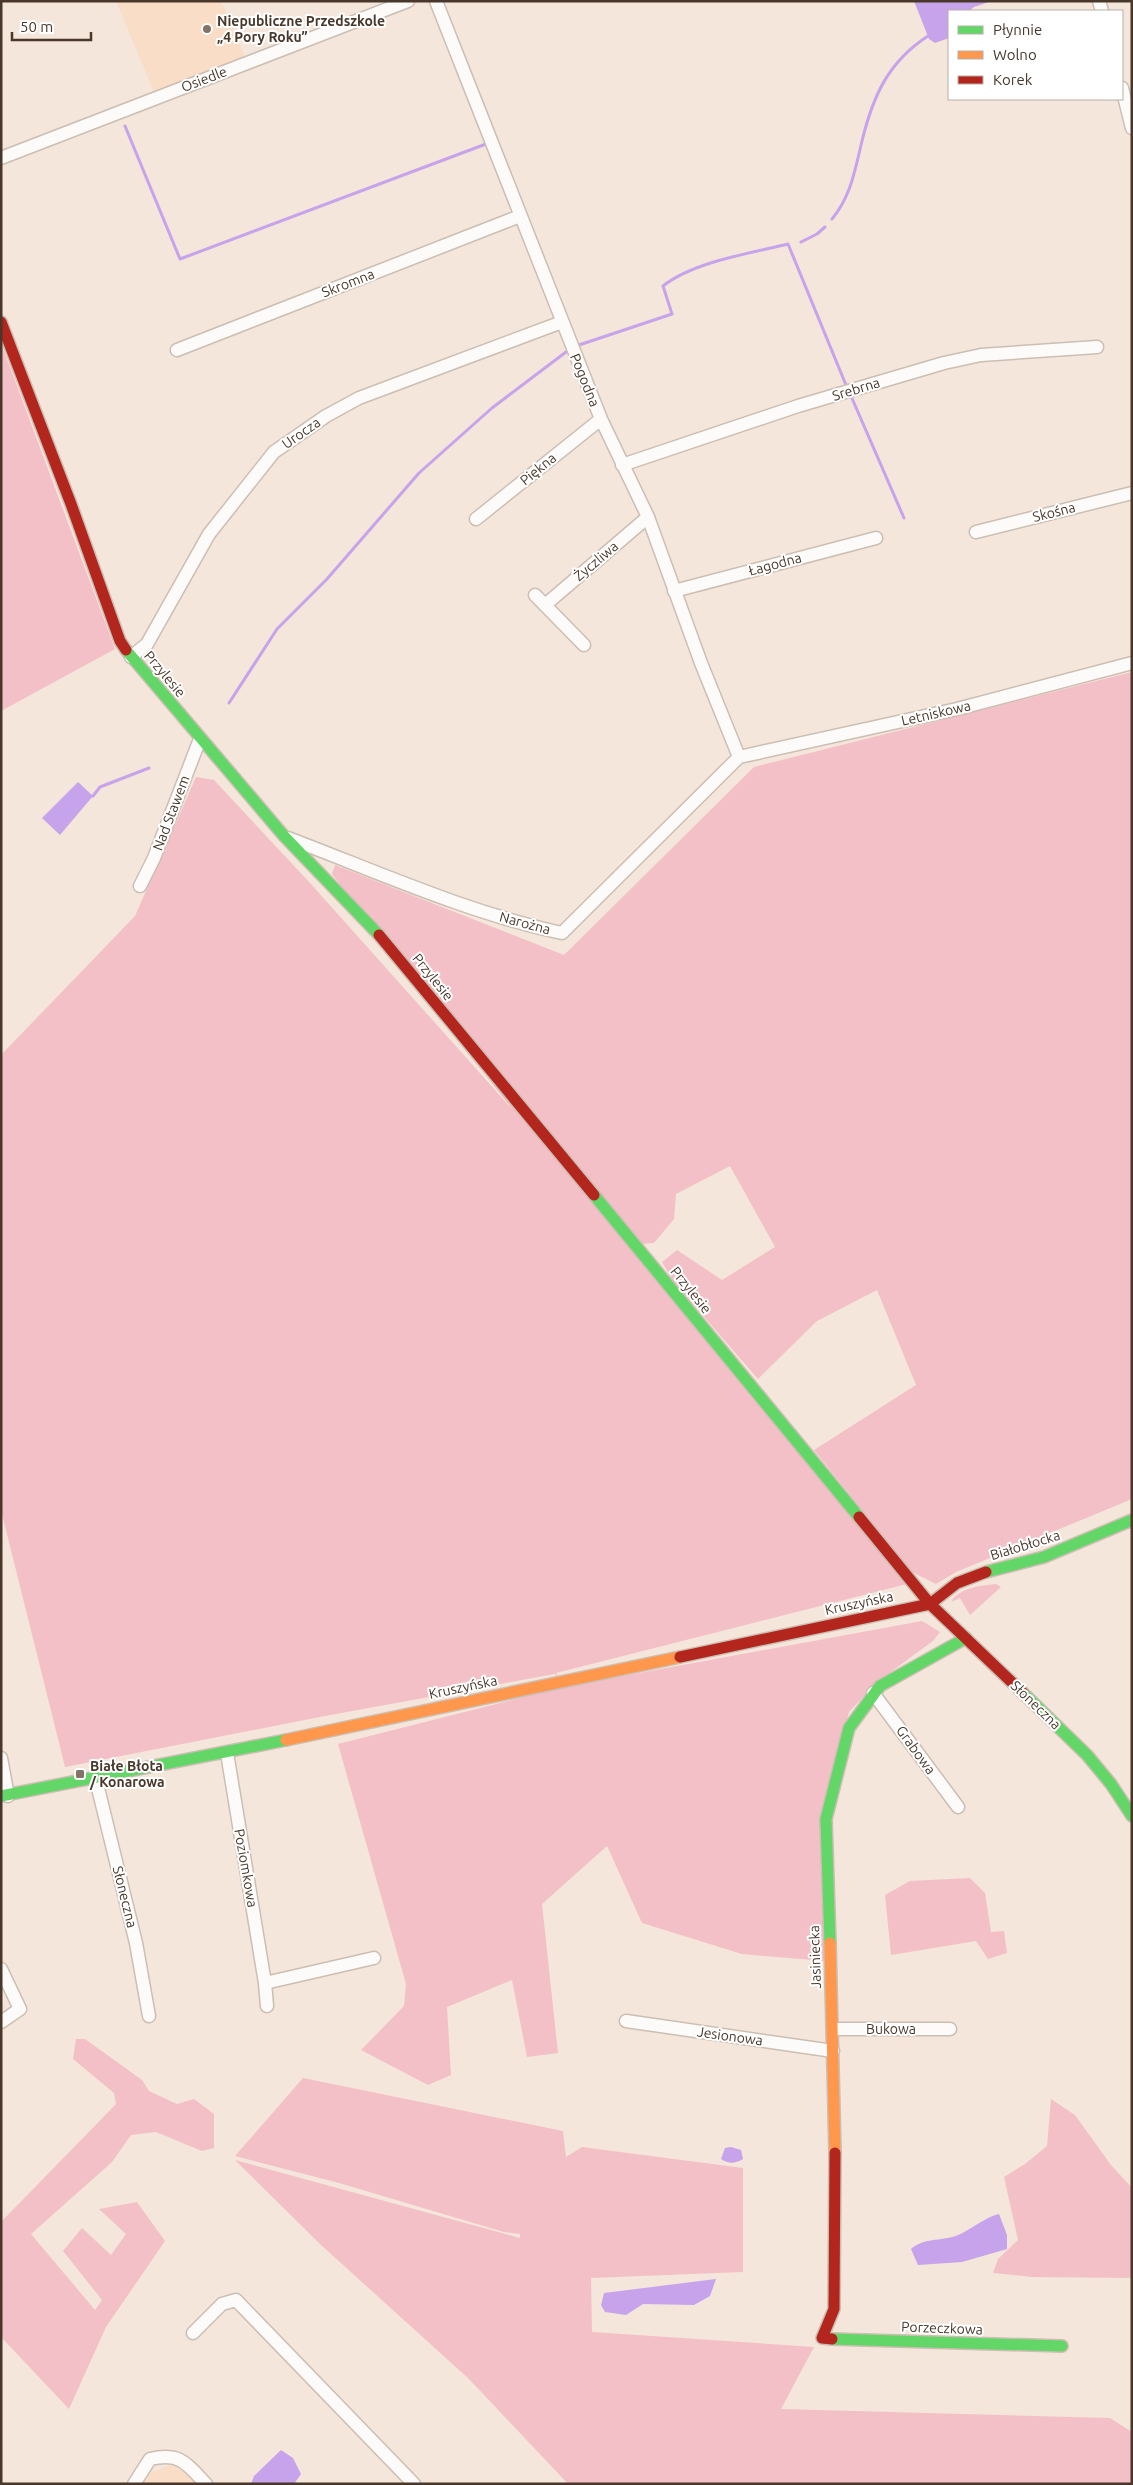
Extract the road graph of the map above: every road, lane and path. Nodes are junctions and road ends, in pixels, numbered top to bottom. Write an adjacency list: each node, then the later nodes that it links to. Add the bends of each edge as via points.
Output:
1 (408, 1): 3 (street, Osiedle)
2 (436, 1): 7 (street, Pogodna)
3 (378, 6): 6 (street, Osiedle)
4 (1123, 92): 5 (street)
5 (1132, 128)
6 (1, 158)
7 (520, 216): 9 (street, Pogodna); 11 (street, Skromna)
8 (1, 322): 23 (street, Przylesie, via 120,641)
9 (562, 322): 12 (street, Pogodna); 23 (street, Urocza, via 359,398 326,416 274,452 209,534 147,644)
10 (1097, 347): 13 (street, Srebrna, via 981,355 944,363 798,406)
11 (177, 350)
12 (601, 419): 13 (street, Pogodna); 16 (street, Piękna)
13 (622, 464): 15 (street, Pogodna)
14 (1132, 493): 17 (street, Skośna)
15 (648, 517): 19 (street, Pogodna); 21 (street, Życzliwa)
16 (476, 519)
17 (976, 532)
18 (876, 538): 19 (street, Łagodna)
19 (674, 591): 26 (street, Pogodna)
20 (535, 595): 21 (street)
21 (545, 605): 22 (street)
22 (584, 645)
23 (131, 657): 25 (street, Przylesie)
24 (1132, 663): 26 (street, Letniskowa, via 957,709)
25 (200, 739): 27 (street, Przylesie); 28 (street, Nad Stawem)
26 (738, 757): 27 (street, Narożna, via 562,933 449,900)
27 (284, 836): 30 (street, Przylesie, via 389,946)
28 (140, 886)
29 (1132, 1520): 30 (street, Białobłocka, via 1044,1557 973,1575)
30 (930, 1604): 31 (street, Słoneczna); 33 (street, Kruszyńska)
31 (966, 1638): 32 (street, Jasiniecka); 38 (street, Słoneczna, via 1087,1755)
32 (873, 1693): 37 (street, Grabowa); 46 (street, Jasiniecka, via 848,1728 826,1818)
33 (227, 1753): 35 (street, Kruszyńska); 41 (street, Poziomkowa)
34 (1, 1758): 36 (street)
35 (96, 1780): 36 (street, Kruszyńska); 43 (street, Słoneczna, via 136,1943)
36 (4, 1796)
37 (958, 1807)
38 (1132, 1816)
39 (374, 1958): 41 (street)
40 (1, 1969): 45 (street, via 20,2009)
41 (265, 1983): 42 (street, Poziomkowa)
42 (267, 2006)
43 (148, 2016)
44 (626, 2021): 48 (street, Jesionowa)
45 (1, 2022)
46 (833, 2029): 47 (street, Bukowa); 48 (street, Jasiniecka)
47 (950, 2029)
48 (834, 2051): 50 (street, Jasiniecka, via 836,2270 834,2309)
49 (193, 2333): 54 (street, via 222,2304 236,2300)
50 (822, 2338): 51 (street, Porzeczkowa)
51 (1062, 2346)
52 (134, 2484): 53 (street, via 150,2459 167,2455 186,2463)
53 (206, 2484)
54 (414, 2484)

